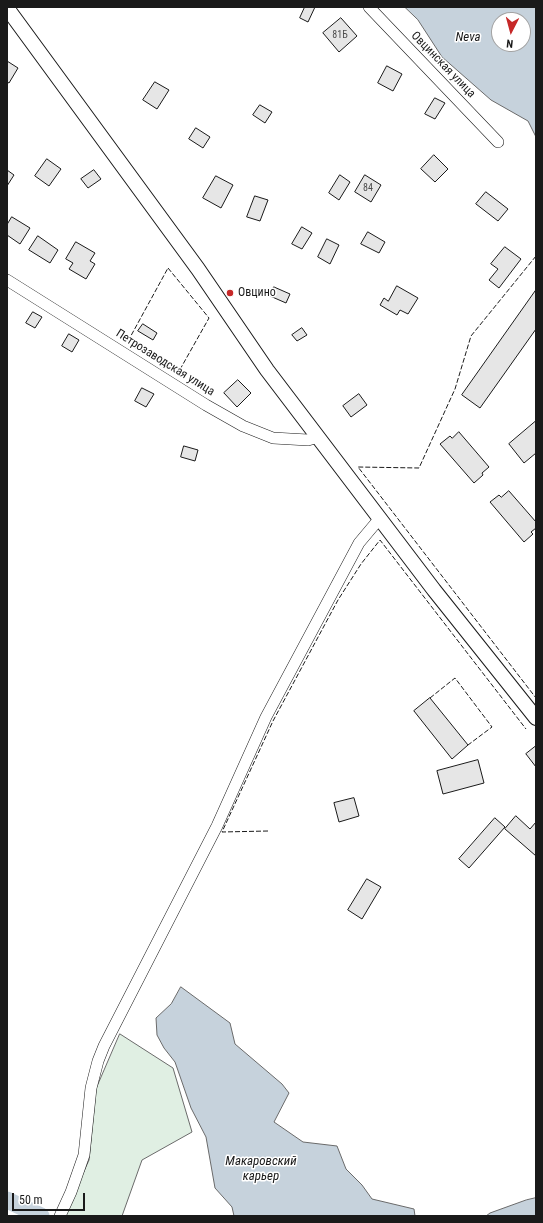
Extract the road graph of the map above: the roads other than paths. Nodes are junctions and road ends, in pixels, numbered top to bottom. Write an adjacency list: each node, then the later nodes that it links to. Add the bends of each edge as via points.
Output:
1 (369, 7): 3 (street, Овцинская улица)
2 (7, 8): 5 (main road)
3 (498, 142)
4 (7, 280): 5 (street, Петрозаводская улица, via 243,426 273,438 308,440)
5 (318, 437): 6 (main road)
6 (380, 518): 7 (main road); 8 (street, via 359,543 266,717 217,826 104,1046 91,1088 84,1155)
7 (536, 718)
8 (60, 1216)

